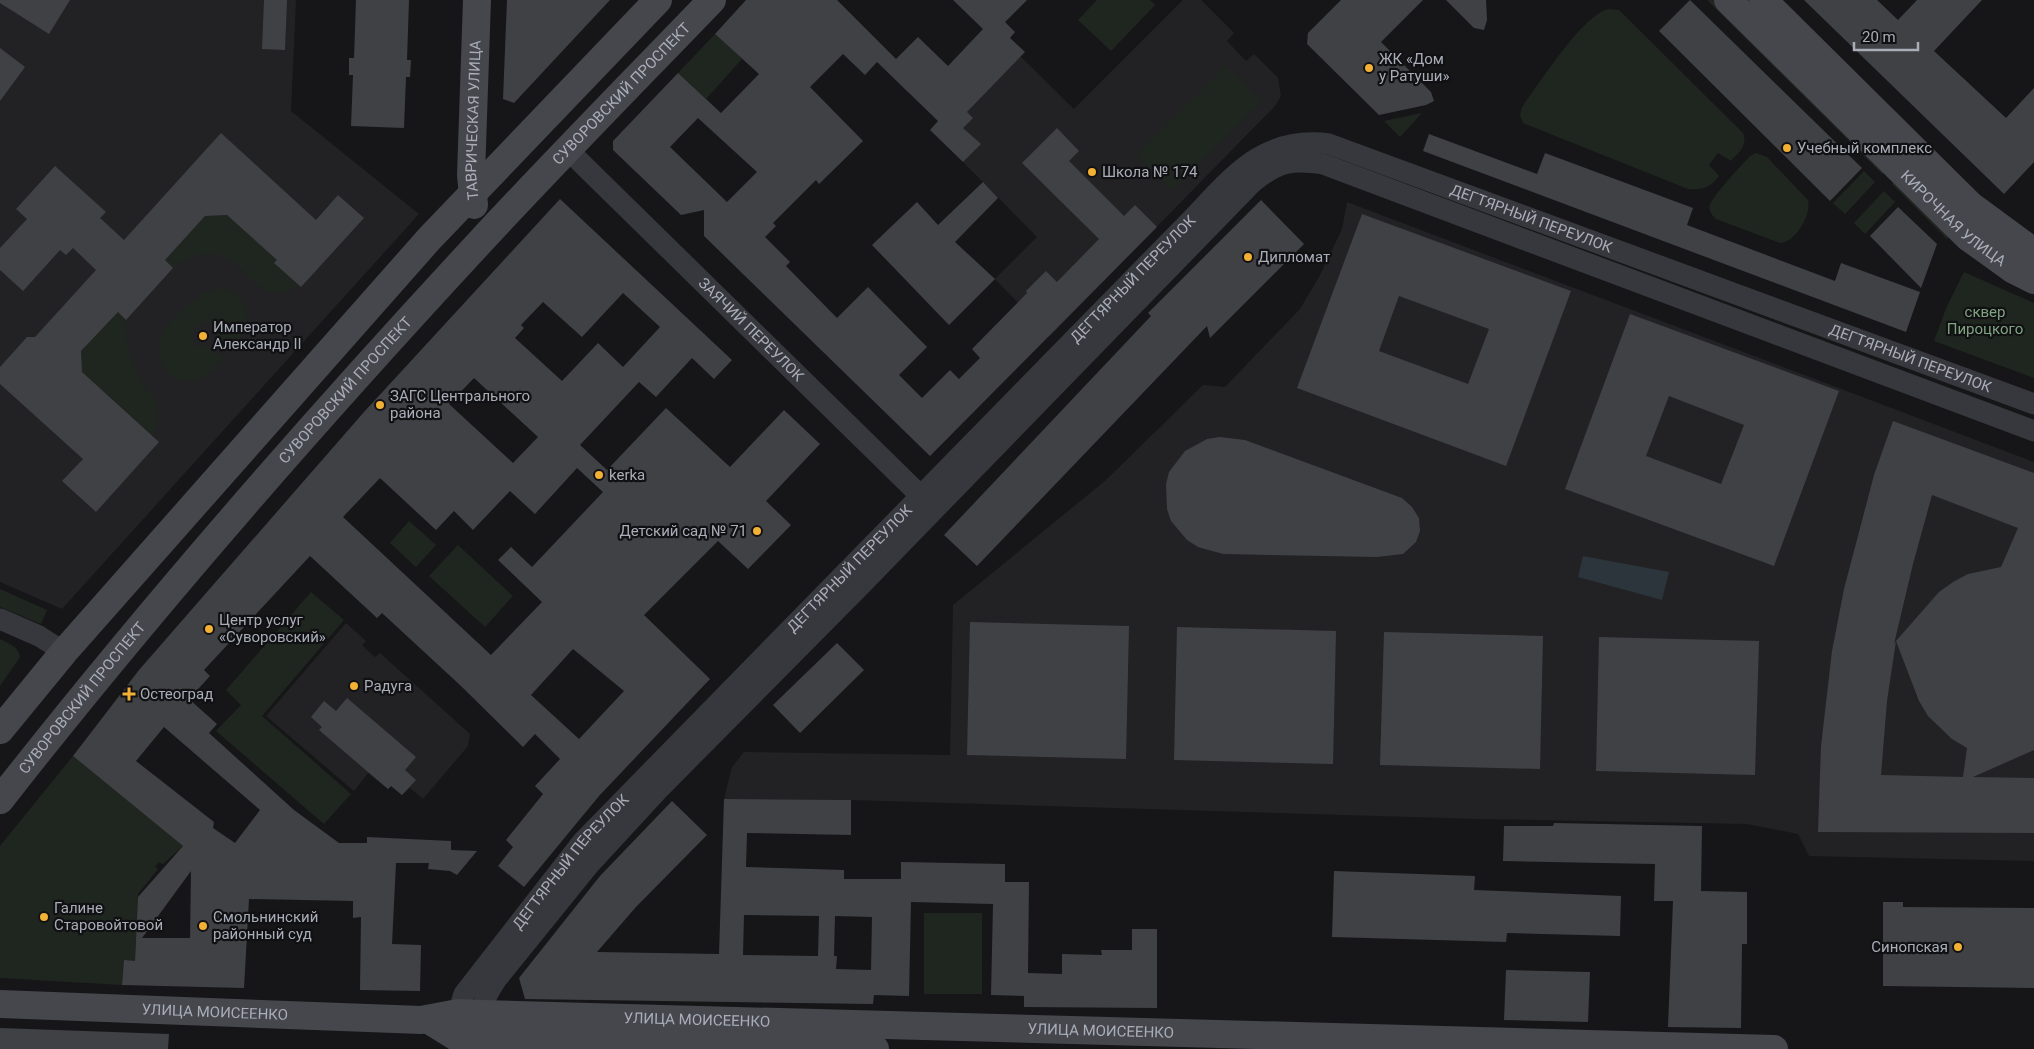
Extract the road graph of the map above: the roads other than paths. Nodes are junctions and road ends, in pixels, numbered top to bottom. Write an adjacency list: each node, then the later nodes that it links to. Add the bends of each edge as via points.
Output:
1 (477, 0): 7 (street, ТАВРИЧЕСКАЯ УЛИЦА)
2 (658, 0): 7 (street)
3 (712, 0): 6 (street, СУВОРОВСКИЙ ПРОСПЕКТ)
4 (1728, 0): 10 (street, КИРОЧНАЯ УЛИЦА, via 1968,237 2014,270)
5 (1763, 0): 9 (street, КИРОЧНАЯ УЛИЦА, via 1970,205)
6 (569, 151): 8 (street, СУВОРОВСКИЙ ПРОСПЕКТ); 13 (street, ЗАЯЧИЙ ПЕРЕУЛОК)
7 (471, 195): 8 (street, ТАВРИЧЕСКАЯ УЛИЦА); 15 (street)
8 (483, 238): 17 (street, СУВОРОВСКИЙ ПРОСПЕКТ, via 236,514 96,678)
9 (2034, 252)
10 (2034, 280)
11 (2034, 404): 13 (street, ДЕГТЯРНЫЙ ПЕРЕУЛОК, via 1329,144 1308,141 1276,147 1242,170)
12 (2034, 431): 13 (street, ДЕГТЯРНЫЙ ПЕРЕУЛОК, via 1323,164 1301,161 1283,163 1267,170 1253,182)
13 (927, 502): 19 (street, ДЕГТЯРНЫЙ ПЕРЕУЛОК, via 862,584 705,741 588,865 485,996)
14 (0, 619): 15 (street, via 39,636)
15 (64, 652): 16 (street)
16 (0, 730)
17 (0, 800)
18 (0, 1004): 19 (street, УЛИЦА МОИСЕЕНКО, via 429,1020)
19 (472, 1034): 20 (street, УЛИЦА МОИСЕЕНКО); 21 (street, УЛИЦА МОИСЕЕНКО)
20 (1196, 1044): 22 (street, УЛИЦА МОИСЕЕНКО)
21 (875, 1049)
22 (1757, 1049)

